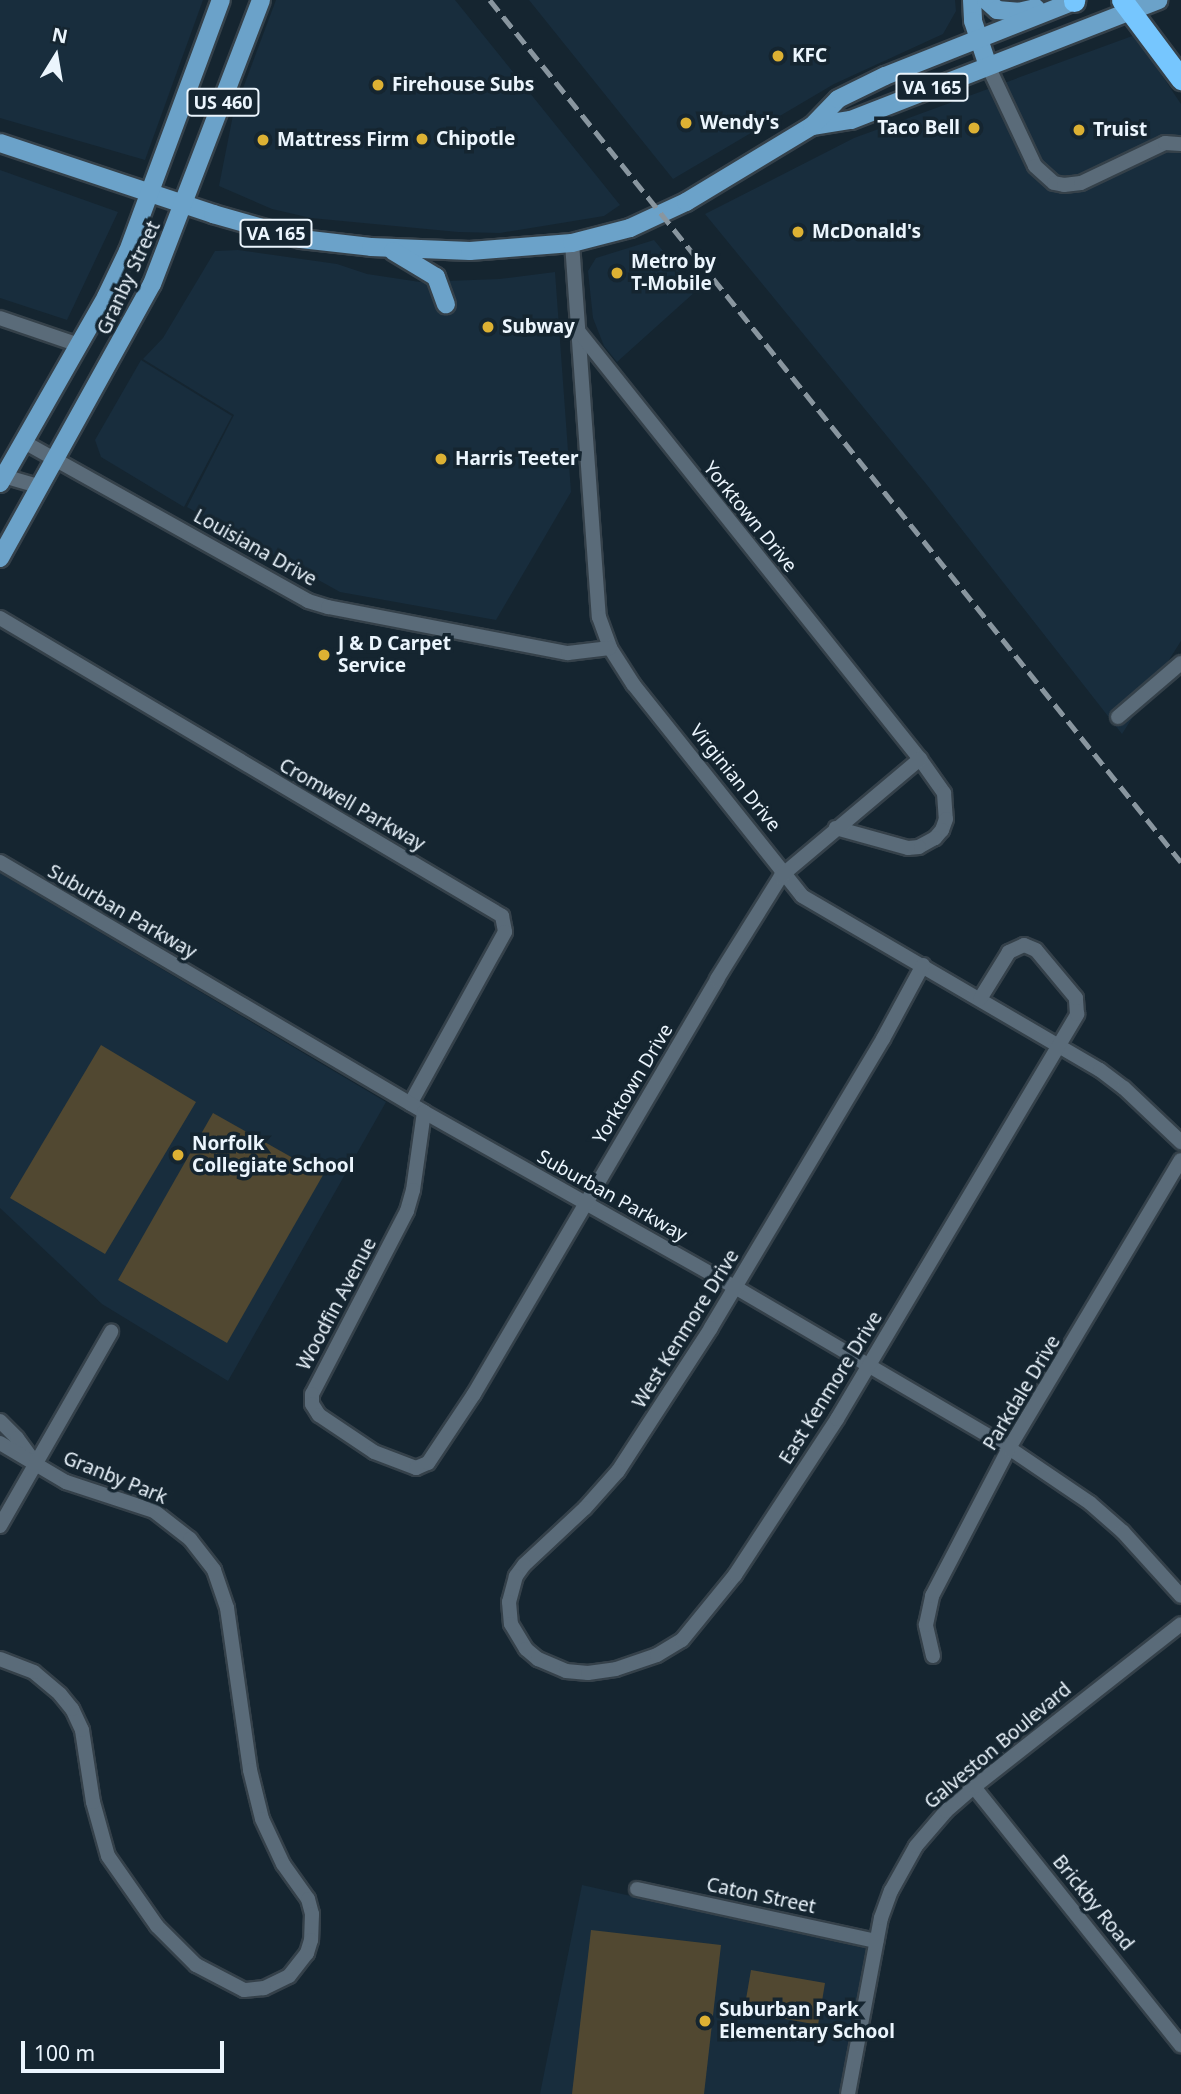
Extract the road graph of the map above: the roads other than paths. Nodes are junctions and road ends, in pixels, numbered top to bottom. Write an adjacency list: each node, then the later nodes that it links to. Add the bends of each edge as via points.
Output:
1 (221, 0): 14 (main road, Granby Street / US 460)
2 (261, 0): 15 (main road, Granby Street / US 460)
3 (972, 0): 8 (main road)
4 (986, 0): 5 (main road, via 997,10 1018,12)
5 (1075, 0): 8 (main road, VA 165)
6 (1158, 0): 7 (main road, VA 165)
7 (1126, 5): 9 (main road, VA 165); 10 (highway)
8 (978, 40): 9 (main road); 11 (main road, VA 165, via 838,100)
9 (988, 66): 11 (main road, VA 165, via 851,120); 13 (street, via 1035,166 1054,183 1081,183 1165,144)
10 (1181, 79)
11 (812, 126): 16 (main road, VA 165, via 662,214 630,228)
12 (0, 143): 14 (main road, VA 165)
13 (1181, 144)
14 (151, 194): 15 (main road, VA 165); 21 (main road, Granby Street / US 460, via 128,251)
15 (185, 205): 17 (main road, VA 165, via 289,237); 23 (main road, Granby Street / US 460, via 152,284)
16 (572, 243): 17 (main road, VA 165, via 492,251); 20 (street, Virginian Drive)
17 (387, 247): 18 (main road, via 432,273 441,284)
18 (446, 304)
19 (0, 318): 21 (street)
20 (578, 331): 28 (street, Virginian Drive, via 595,583); 31 (street, Yorktown Drive)
21 (79, 345): 22 (main road, Granby Street / US 460)
22 (24, 442): 23 (street, Louisiana Drive); 24 (main road, Granby Street / US 460)
23 (57, 460): 25 (main road, Granby Street / US 460); 28 (street, Louisiana Drive, via 308,601 568,653)
24 (1, 478): 25 (street)
25 (41, 487): 26 (main road, Granby Street / US 460)
26 (0, 558)
27 (0, 618): 38 (street, Cromwell Parkway, via 502,916 505,932)
28 (610, 649): 34 (street, Virginian Drive, via 632,684)
29 (1181, 663): 30 (street)
30 (1118, 717)
31 (920, 759): 32 (street, Yorktown Drive); 32 (street, Yorktown Drive, via 938,781 946,806 946,819 927,845 908,848)
32 (836, 828): 34 (street, Yorktown Drive)
33 (0, 862): 38 (street, Suburban Parkway)
34 (784, 873): 35 (street, Virginian Drive, via 812,903); 42 (street, Yorktown Drive)
35 (923, 965): 36 (street, Virginian Drive); 43 (street, West Kenmore Drive)
36 (979, 999): 37 (street, Virginian Drive); 37 (street, East Kenmore Drive, via 1009,953 1016,947 1031,946 1076,998 1077,1014)
37 (1060, 1046): 40 (street, Virginian Drive, via 1124,1088); 45 (street, East Kenmore Drive)
38 (410, 1104): 39 (street, Suburban Parkway)
39 (424, 1112): 42 (street, Suburban Parkway); 48 (street, Woodfin Avenue, via 407,1212 314,1389 312,1404 319,1415 374,1452 410,1468 428,1463)
40 (1181, 1143)
41 (1181, 1160): 49 (street, Parkdale Drive)
42 (585, 1204): 43 (street, Suburban Parkway); 48 (street, Yorktown Drive)
43 (735, 1287): 45 (street, Suburban Parkway); 56 (street, West Kenmore Drive, via 618,1471 516,1576 509,1602 516,1634 538,1659)
44 (111, 1332): 50 (street)
45 (869, 1364): 49 (street, Suburban Parkway); 56 (street, East Kenmore Drive, via 734,1575 682,1640 635,1664)
46 (0, 1421): 50 (street, Granby Park)
47 (0, 1443): 50 (street, Granby Park)
48 (438, 1448)
49 (1009, 1448): 52 (street, Suburban Parkway, via 1090,1503 1146,1555); 54 (street, Parkdale Drive, via 932,1596 926,1625)
50 (36, 1464): 51 (street); 55 (street, Granby Park, via 66,1482 154,1511 190,1539 214,1570 222,1588 262,1819 283,1864 307,1899 313,1926 299,1965 279,1982 244,1990 184,1955 133,1895 108,1856 82,1730 72,1709 34,1672)
51 (0, 1526)
52 (1181, 1596)
53 (1181, 1623): 57 (street, Galveston Boulevard)
54 (933, 1656)
55 (0, 1659)
56 (572, 1672)
57 (974, 1787): 59 (street, Galveston Boulevard, via 916,1846 891,1891); 60 (street, Brickby Road)
58 (637, 1889): 59 (street, Caton Street)
59 (876, 1941): 61 (street, Galveston Boulevard)
60 (1181, 2045)
61 (848, 2094)

